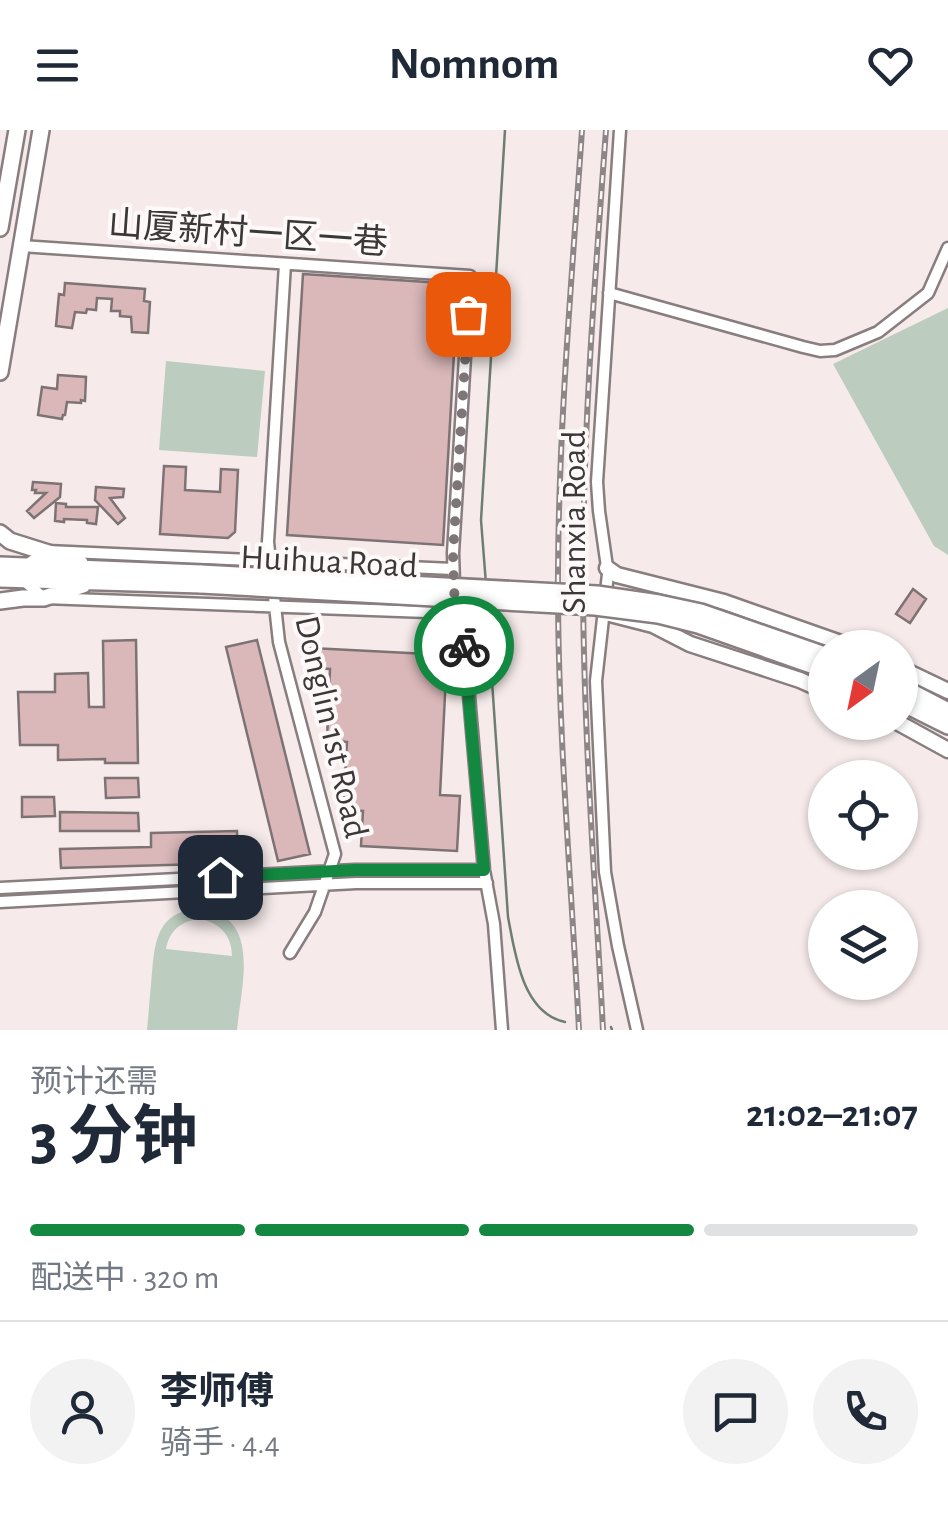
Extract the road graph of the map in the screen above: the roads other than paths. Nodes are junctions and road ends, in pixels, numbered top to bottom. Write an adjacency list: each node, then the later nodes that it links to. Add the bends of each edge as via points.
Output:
1 (17, 130): 4 (main road)
2 (41, 130): 5 (main road)
3 (620, 130): 8 (street, Shanxia Road)
4 (0, 228)
5 (22, 246): 7 (street, 山厦新村一区一巷); 9 (main road)
6 (948, 248): 8 (street, via 928,292 878,332 835,350)
7 (285, 264): 12 (street, Donglin 1st Road); 14 (street, 山厦新村一区一巷, via 470,276)
8 (609, 293): 15 (street, Shanxia Road, via 597,482)
9 (0, 372)
10 (0, 533): 11 (main road)
11 (47, 551): 12 (street); 16 (street); 17 (main road)
12 (270, 560): 14 (street); 22 (street, Donglin 1st Road)
13 (0, 565): 16 (main road, Huihua Road)
14 (454, 568): 24 (street)
15 (608, 568): 23 (street, Shanxia Road); 25 (street)
16 (24, 573): 17 (main road, Huihua Road); 18 (main road, Huihua Road); 20 (street)
17 (93, 575): 19 (main road, Huihua Road); 20 (main road)
18 (0, 579)
19 (201, 579): 26 (main road, Huihua Road, bridge, via 597,594 702,612); 27 (main road, Huihua Road, bridge, via 642,613)
20 (44, 598): 21 (main road); 22 (street)
21 (0, 601)
22 (275, 607): 24 (street); 38 (street, Donglin 1st Road, via 278,642 335,854)
23 (604, 612): 29 (street); 45 (street, Shanxia Road, via 596,681 605,872)
24 (455, 613): 37 (street, via 464,638)
25 (808, 631)
26 (808, 648)
27 (808, 664)
28 (918, 677): 30 (street)
29 (808, 684)
30 (948, 692)
31 (918, 695): 32 (main road)
32 (948, 710)
33 (918, 711): 34 (main road)
34 (948, 726)
35 (918, 734): 36 (street)
36 (948, 750)
37 (484, 870): 38 (street); 39 (street)
38 (329, 871): 40 (street, Donglin 1st Road); 41 (street)
39 (487, 883): 40 (street); 44 (street)
40 (324, 885): 42 (street); 43 (street, Donglin 1st Road)
41 (0, 888)
42 (0, 902)
43 (290, 953)
44 (502, 1030)
45 (637, 1030)

